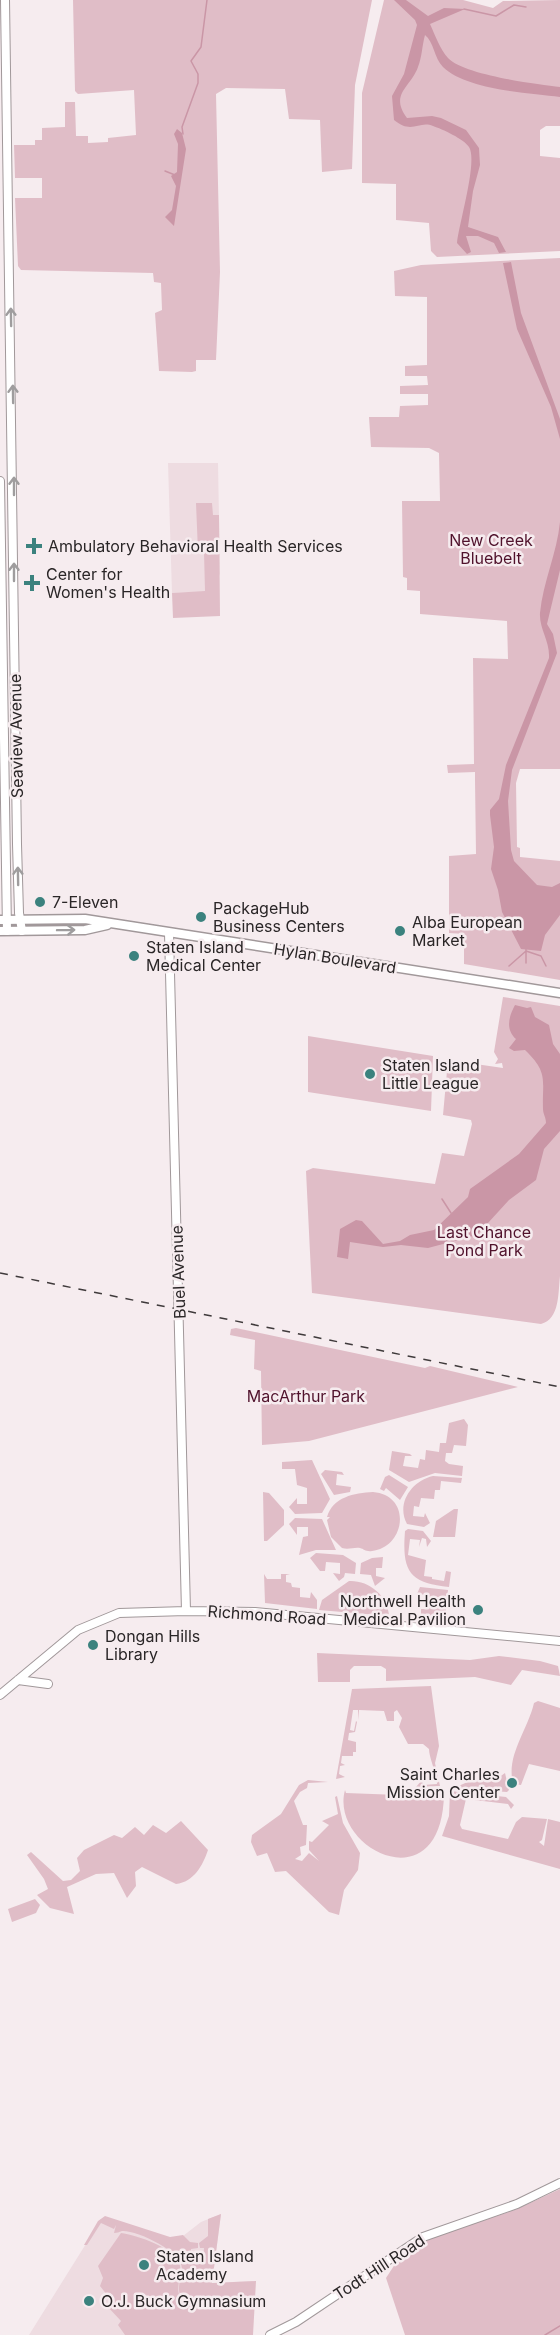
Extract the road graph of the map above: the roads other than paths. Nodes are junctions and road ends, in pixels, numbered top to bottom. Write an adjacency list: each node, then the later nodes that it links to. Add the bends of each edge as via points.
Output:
1 (4, 0): 4 (street, Seaview Avenue, one-way to 1)
2 (0, 481): 3 (street, Seaview Avenue)
3 (3, 920): 4 (main road, Hylan Boulevard); 6 (street, Seaview Avenue)
4 (20, 920): 5 (main road, Hylan Boulevard, via 85,919); 7 (street, Seaview Avenue)
5 (110, 924): 7 (main road, Hylan Boulevard, one-way to 5, via 85,930); 8 (main road, Hylan Boulevard)
6 (3, 931): 7 (main road, Hylan Boulevard)
7 (22, 931)
8 (170, 933): 9 (main road, Hylan Boulevard); 10 (street, Buel Avenue)
9 (560, 993)
10 (186, 1611): 11 (street, Richmond Road, via 255,1612); 12 (street, Richmond Road, via 119,1613 99,1620 78,1630)
11 (560, 1641)
12 (18, 1680): 13 (street); 14 (street, Richmond Road)
13 (48, 1684)
14 (0, 1695)
15 (560, 2184): 16 (street, Todt Hill Road, via 517,2204 423,2237 296,2322)
16 (270, 2335)

